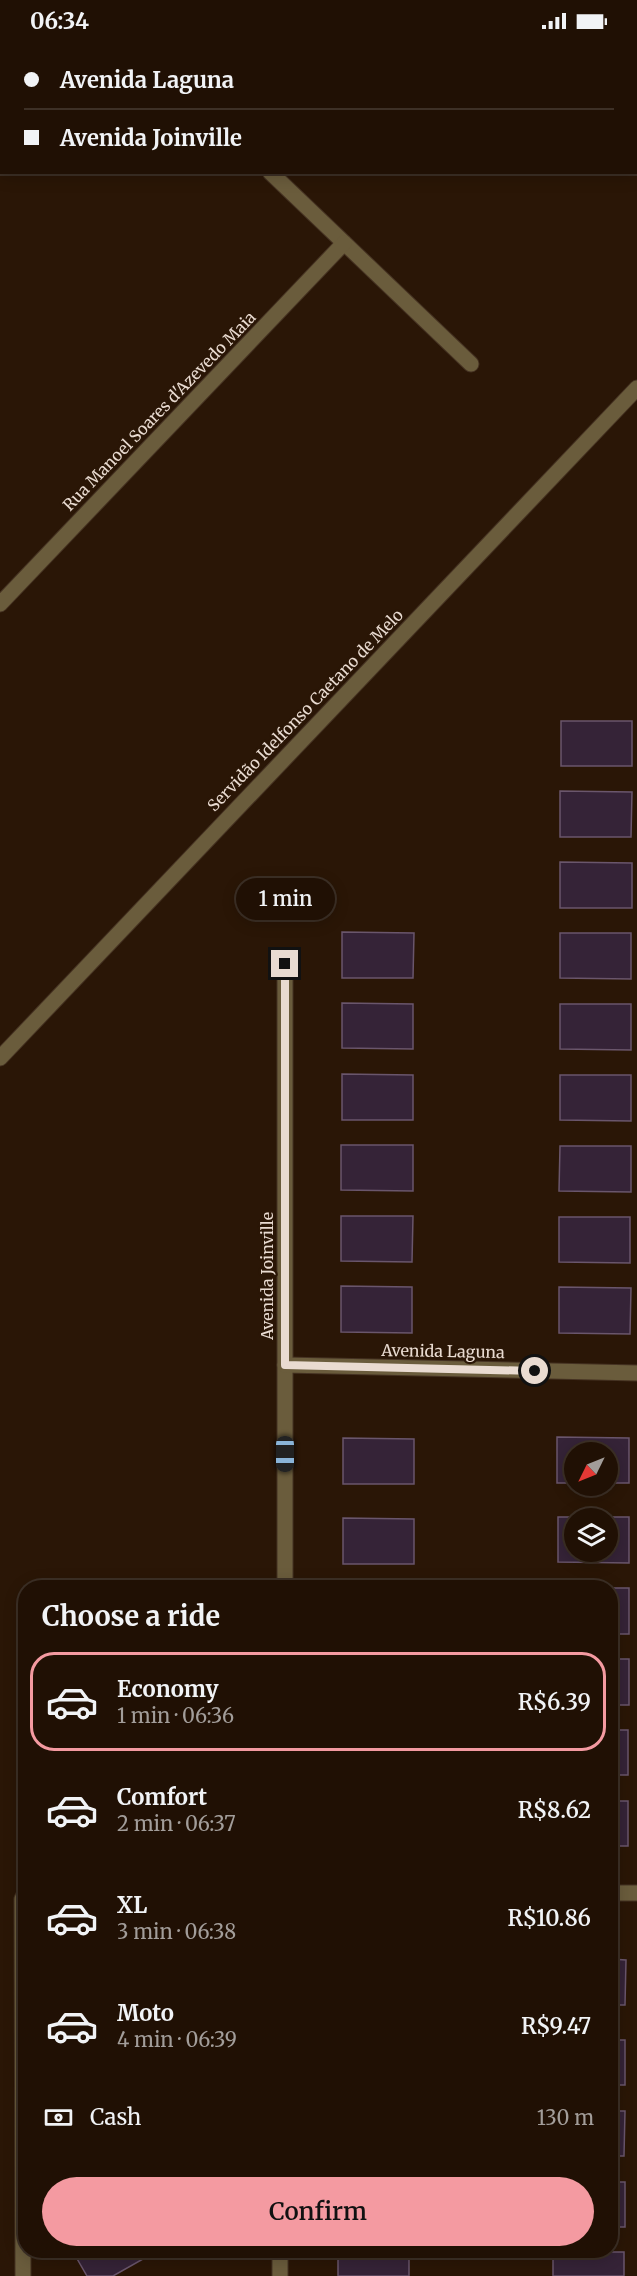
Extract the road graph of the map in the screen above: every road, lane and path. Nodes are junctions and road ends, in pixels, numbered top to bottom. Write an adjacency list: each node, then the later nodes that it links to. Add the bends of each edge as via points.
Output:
1 (272, 174): 2 (street)
2 (344, 243): 3 (street); 5 (street, Rua Manoel Soares d'Azevedo Maia)
3 (471, 364)
4 (637, 388): 7 (street, Servidão Idelfonso Caetano de Melo)
5 (0, 604)
6 (285, 964): 8 (street, Avenida Joinville)
7 (0, 1058)
8 (285, 1365): 9 (street, Avenida Laguna); 10 (street, Avenida Joinville)
9 (637, 1373)
10 (285, 1580)
11 (618, 1893): 12 (street)
12 (637, 1893)
13 (23, 2258): 15 (street)
14 (280, 2258): 16 (street)
15 (23, 2276)
16 (280, 2276)

